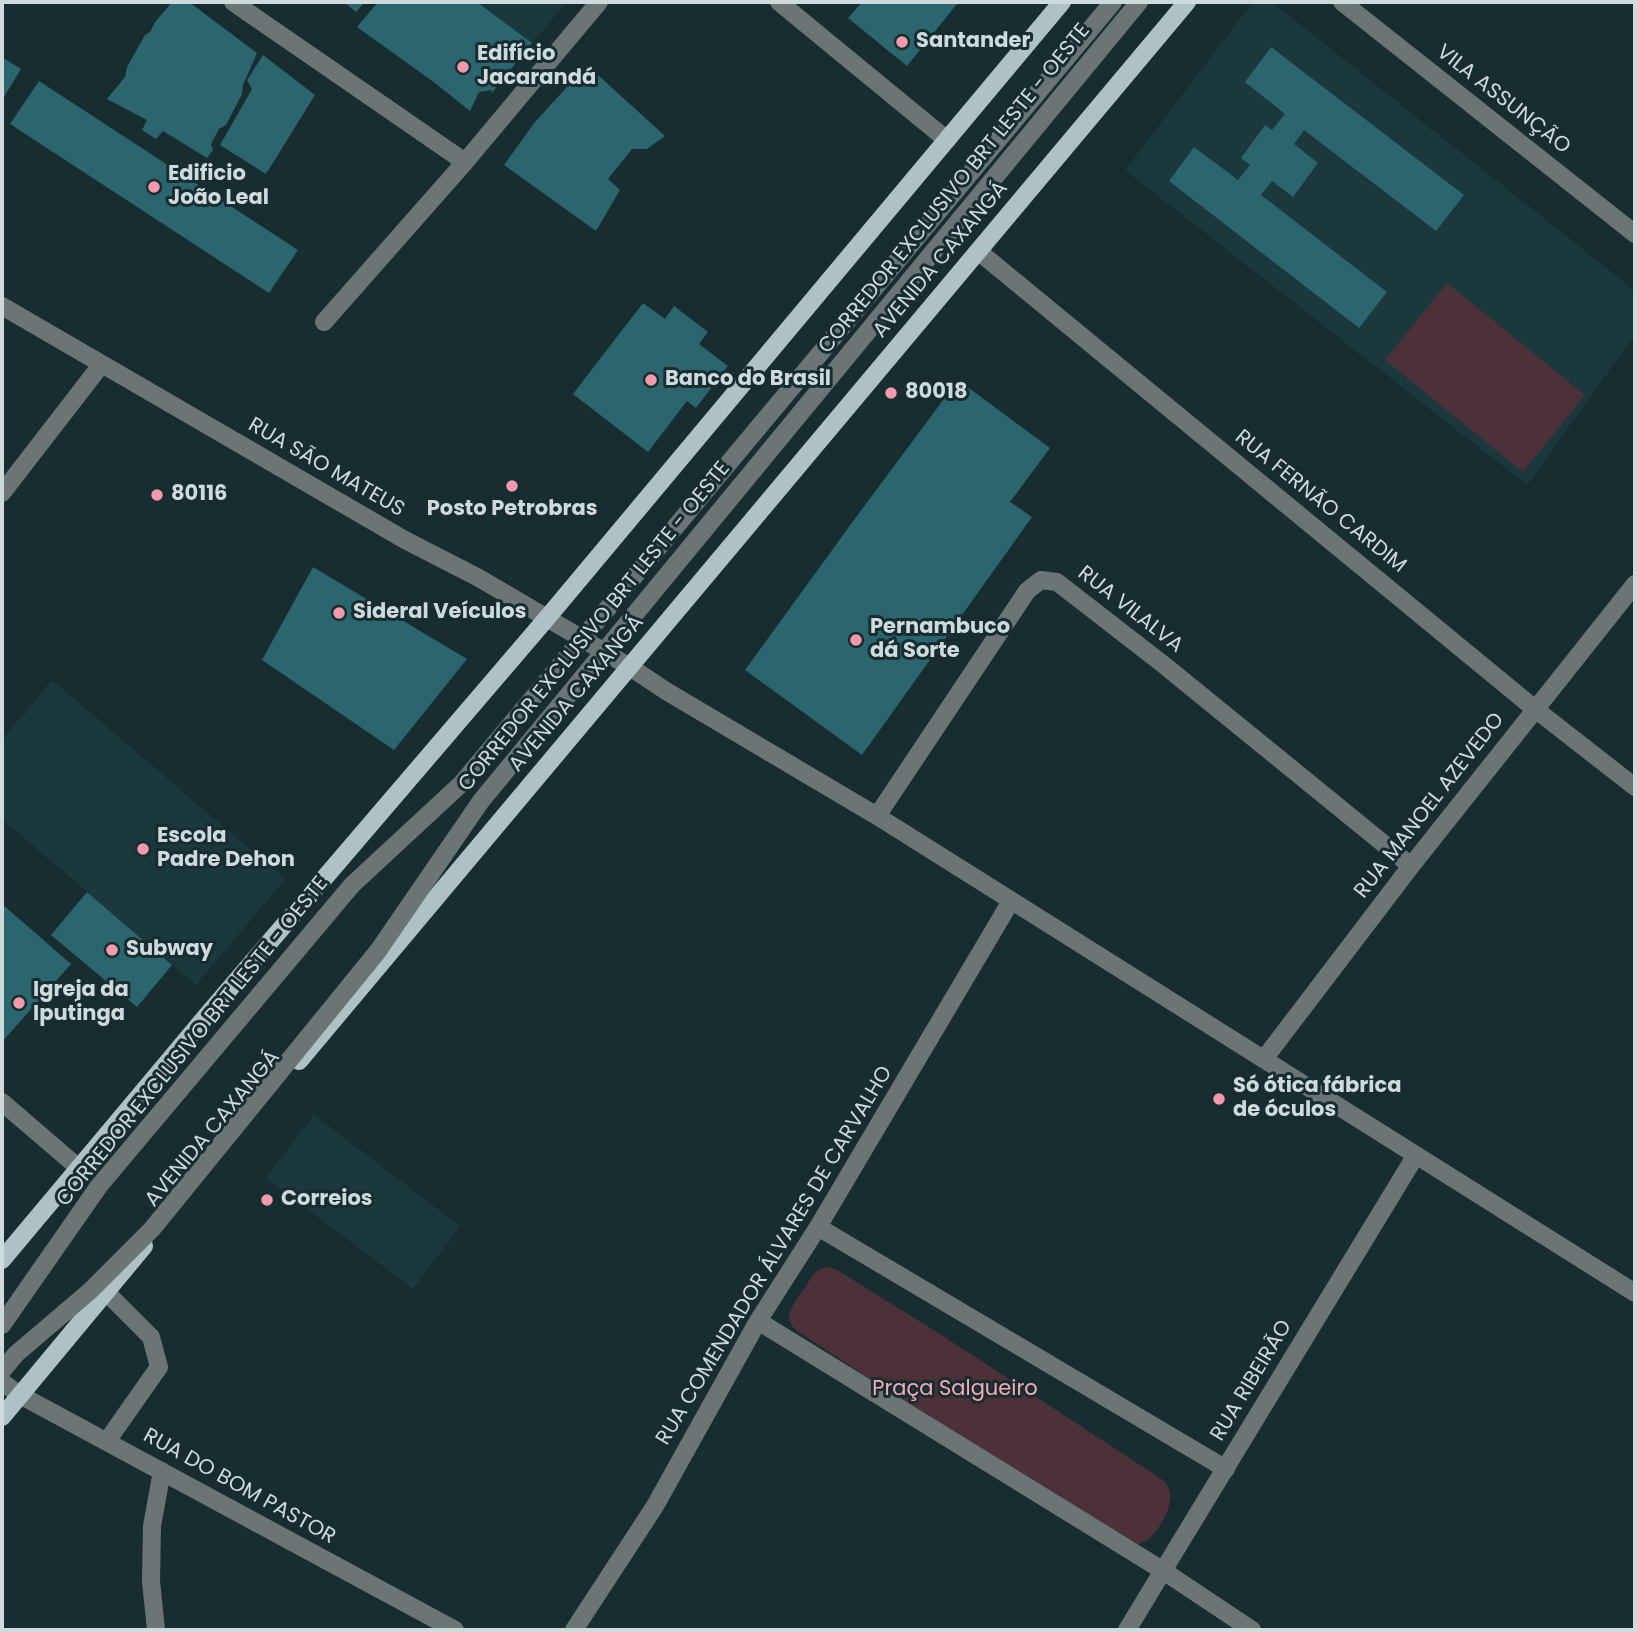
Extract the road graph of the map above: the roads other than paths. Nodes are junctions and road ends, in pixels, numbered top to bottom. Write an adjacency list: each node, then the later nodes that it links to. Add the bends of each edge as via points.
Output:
1 (233, 2): 10 (street)
2 (599, 2): 10 (street)
3 (779, 2): 9 (street)
4 (1062, 2): 9 (main road)
5 (1114, 2): 34 (street, CORREDOR EXCLUSIVO BRT LESTE - OESTE, bridge, via 462,783 352,885 99,1186)
6 (1139, 2): 35 (street, CORREDOR EXCLUSIVO BRT LESTE - OESTE, bridge, via 481,800 378,951 152,1229)
7 (1187, 2): 12 (main road, AVENIDA CAXANGÁ)
8 (1342, 2): 11 (street, VILA ASSUNÇÃO)
9 (947, 140): 18 (main road)
10 (465, 162): 14 (street)
11 (1635, 234)
12 (978, 251): 19 (main road, AVENIDA CAXANGÁ); 20 (street, RUA FERNÃO CARDIM)
13 (2, 306): 15 (street, RUA SÃO MATEUS)
14 (324, 322)
15 (101, 365): 16 (street); 18 (street, RUA SÃO MATEUS)
16 (2, 493)
17 (1635, 584): 20 (street, RUA MANOEL AZEVEDO)
18 (547, 618): 19 (street, RUA SÃO MATEUS); 28 (main road)
19 (629, 667): 22 (street, RUA SÃO MATEUS); 31 (main road, AVENIDA CAXANGÁ)
20 (1535, 709): 21 (street, RUA FERNÃO CARDIM); 23 (street, RUA MANOEL AZEVEDO)
21 (1635, 787)
22 (877, 816): 23 (street, RUA VILALVA, via 1027,591 1041,580 1057,582 1068,590); 24 (street, RUA SÃO MATEUS)
23 (1411, 866): 25 (street, RUA MANOEL AZEVEDO)
24 (1012, 901): 25 (street, RUA SÃO MATEUS); 29 (street, RUA COMENDADOR ÁLVARES DE CARVALHO)
25 (1264, 1059): 27 (street, RUA SÃO MATEUS)
26 (2, 1102): 28 (street)
27 (1416, 1155): 32 (street, RUA SÃO MATEUS); 40 (street, RUA RIBEIRÃO)
28 (80, 1169): 30 (main road)
29 (818, 1227): 33 (street, RUA COMENDADOR ÁLVARES DE CARVALHO); 40 (street)
30 (2, 1260)
31 (106, 1292): 37 (main road, AVENIDA CAXANGÁ); 39 (street, via 151,1337 159,1367)
32 (1635, 1293)
33 (758, 1321): 42 (street); 45 (street, RUA COMENDADOR ÁLVARES DE CARVALHO, via 655,1506)
34 (2, 1325)
35 (2, 1371)
36 (2, 1381): 37 (street, RUA DO BOM PASTOR)
37 (20, 1395): 38 (main road, AVENIDA CAXANGÁ); 39 (street, RUA DO BOM PASTOR)
38 (2, 1417)
39 (107, 1441): 41 (street, RUA DO BOM PASTOR)
40 (1226, 1468): 42 (street, RUA RIBEIRÃO)
41 (162, 1471): 43 (street, via 152,1526 150,1581); 44 (street, RUA DO BOM PASTOR)
42 (1162, 1570): 46 (street, RUA RIBEIRÃO); 47 (street)
43 (156, 1630)
44 (455, 1630)
45 (574, 1630)
46 (1127, 1630)
47 (1252, 1630)

